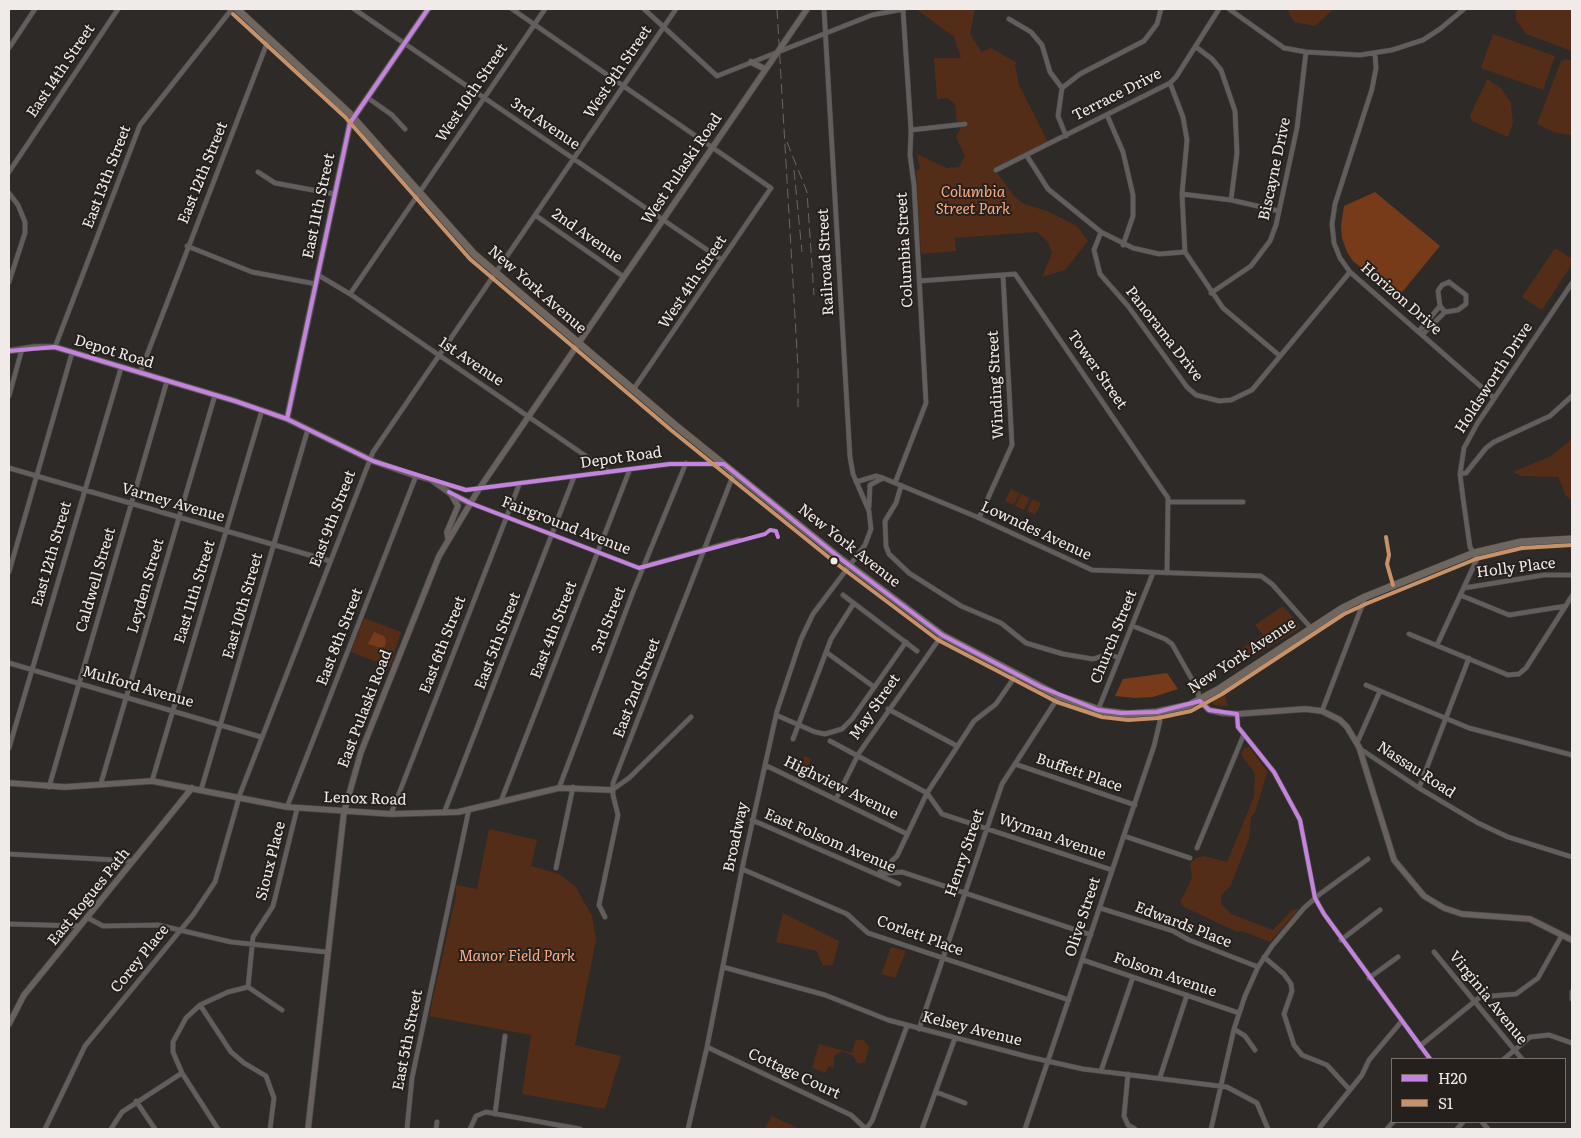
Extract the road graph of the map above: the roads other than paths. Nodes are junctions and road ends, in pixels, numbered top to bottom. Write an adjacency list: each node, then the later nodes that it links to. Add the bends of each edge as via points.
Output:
1 (33, 9): 25 (street)
2 (118, 9): 46 (street, East 14th Street)
3 (232, 9): 76 (street, East 13th Street, via 140,125)
4 (237, 9): 22 (main road, New York Avenue)
5 (354, 9): 23 (street, 3rd Avenue)
6 (428, 9): 23 (street, East 11th Street)
7 (512, 9): 19 (street)
8 (545, 9): 19 (street, West 10th Street)
9 (644, 9): 20 (street)
10 (676, 9): 20 (street, West 9th Street)
11 (807, 9): 26 (street, West Pulaski Road)
12 (824, 9): 21 (street, Railroad Street)
13 (904, 9): 21 (street, via 872,15); 40 (street, Columbia Street)
14 (1161, 9): 33 (street, via 1157,24 1144,41 1080,74)
15 (1219, 9): 24 (street, Terrace Drive)
16 (1229, 9): 27 (street, via 1272,42)
17 (1464, 9): 28 (street, via 1423,40)
18 (1009, 19): 33 (street, via 1036,36 1050,72)
19 (534, 24): 32 (street); 35 (street, West 10th Street)
20 (664, 27): 29 (street, via 717,76); 32 (street, West 9th Street)
21 (826, 33): 26 (street); 107 (street, Railroad Street, via 850,457)
22 (269, 38): 37 (main road, New York Avenue); 58 (street, East 12th Street)
23 (405, 44): 34 (street, East 11th Street); 35 (street, 3rd Avenue)
24 (1196, 47): 31 (street, Terrace Drive); 52 (street, via 1221,70 1235,112 1237,153)
25 (9, 48)
26 (777, 51): 29 (street); 30 (street, West Pulaski Road)
27 (1306, 52): 28 (street); 53 (street, Biscayne Drive, via 1297,128)
28 (1375, 54): 62 (street, Horizon Drive, via 1372,89 1335,204 1332,224 1337,250)
29 (751, 62): 30 (street)
30 (766, 69): 42 (street, West Pulaski Road)
31 (1170, 83): 36 (street, Terrace Drive); 51 (street, via 1183,117 1187,140)
32 (624, 85): 42 (street); 44 (street, West 9th Street)
33 (1062, 88): 41 (street, via 1058,116)
34 (368, 98): 37 (street, East 11th Street); 39 (street)
35 (484, 98): 44 (street, 3rd Avenue); 48 (street, West 10th Street)
36 (1107, 115): 41 (street, Terrace Drive); 57 (street, via 1123,152 1133,195 1133,216)
37 (354, 118): 48 (main road, New York Avenue); 50 (street, East 11th Street, via 349,127)
38 (965, 124): 40 (street)
39 (405, 129)
40 (911, 130): 66 (street, Columbia Street)
41 (1066, 136): 43 (street, Terrace Drive)
42 (714, 146): 55 (street, West Pulaski Road); 60 (street, West 4th Street, via 772,188)
43 (1027, 156): 45 (street, Terrace Drive); 56 (street, via 1048,189)
44 (574, 158): 54 (street, West 9th Street); 55 (street, 3rd Avenue)
45 (996, 170)
46 (9, 172)
47 (258, 172): 50 (street, via 275,182)
48 (420, 192): 61 (main road, New York Avenue, via 474,254); 71 (street)
49 (9, 193): 67 (street, via 25,222 25,233)
50 (334, 194): 63 (street, East 11th Street)
51 (1182, 194): 52 (street); 59 (street)
52 (1231, 200): 53 (street)
53 (1279, 211): 70 (street, Biscayne Drive, via 1270,241 1262,253 1251,266)
54 (535, 216): 61 (street, West 9th Street); 65 (street, 2nd Avenue)
55 (663, 219): 60 (street, 3rd Avenue); 65 (street, West Pulaski Road)
56 (1101, 232): 57 (street); 81 (street, Panorama Drive, via 1094,250 1100,274 1196,395 1219,401 1242,396 1252,390)
57 (1123, 244): 59 (street, via 1159,254)
58 (187, 246): 69 (street, via 252,272); 83 (street, East 12th Street)
59 (1185, 252): 70 (street)
60 (722, 260): 85 (street, West 4th Street)
61 (496, 272): 75 (main road, New York Avenue); 80 (street, East 9th Street)
62 (1350, 272): 74 (street, Horizon Drive); 81 (street, Panorama Drive)
63 (318, 275): 69 (street, East 11th Street); 71 (street, 1st Avenue)
64 (1003, 275): 66 (street); 114 (street, Tower Street, via 1015,274); 121 (street, Winding Street, via 1012,445)
65 (624, 277): 75 (street, West Pulaski Road)
66 (919, 281): 108 (street, Columbia Street, via 926,403)
67 (9, 282)
68 (1572, 282): 89 (street, Holdsworth Drive)
69 (316, 284): 92 (street, East 11th Street)
70 (1211, 293): 81 (street, via 1222,308)
71 (350, 294): 80 (street, 1st Avenue)
72 (1440, 306): 73 (street); 73 (street, via 1438,291 1442,285 1449,282 1462,291 1467,299 1463,308); 74 (street)
73 (1445, 312): 74 (street)
74 (1421, 333): 89 (street, Horizon Drive)
75 (578, 344): 85 (main road, New York Avenue); 91 (street, East Pulaski Road)
76 (55, 348): 77 (street, Depot Road); 79 (street, Depot Road)
77 (22, 349): 78 (street, Depot Road); 87 (street)
78 (9, 351)
79 (72, 353): 82 (street, Depot Road); 102 (street)
80 (439, 355): 91 (street, 1st Avenue); 94 (street, East 9th Street)
81 (1280, 356)
82 (121, 368): 83 (street, Depot Road); 112 (street, East 12th Street)
83 (140, 373): 84 (street, Depot Road)
84 (167, 381): 86 (street, Depot Road); 117 (street, Caldwell Street)
85 (633, 390): 96 (main road, New York Avenue)
86 (215, 395): 90 (street, Depot Road); 120 (street, Leyden Street)
87 (9, 396)
88 (1572, 396): 101 (street, via 1550,416 1494,442 1466,473)
89 (1494, 398): 101 (street, Holdsworth Drive, via 1467,440)
90 (262, 410): 92 (street, Depot Road); 122 (street, East 11th Street)
91 (529, 417): 99 (street, 1st Avenue); 111 (street, East Pulaski Road)
92 (287, 419): 93 (street, Depot Road)
93 (308, 429): 94 (street, Depot Road); 127 (street, East 10th Street)
94 (370, 460): 103 (street, Depot Road); 131 (street, East 9th Street)
95 (686, 463): 96 (street, Depot Road); 98 (street, Depot Road); 133 (street, 3rd Street)
96 (724, 464): 100 (main road, New York Avenue)
97 (9, 468): 102 (street, Varney Avenue)
98 (630, 469): 99 (street, Depot Road); 129 (street, East 4th Street)
99 (609, 472): 104 (street, Depot Road)
100 (734, 473): 128 (street, East 2nd Street); 132 (main road, New York Avenue)
101 (1460, 474): 130 (street, Holdsworth Drive, via 1470,548)
102 (37, 476): 112 (street, Varney Avenue); 134 (street)
103 (416, 476): 106 (street, Depot Road); 202 (street, East 8th Street)
104 (574, 477): 109 (street, Depot Road); 123 (street, East 5th Street)
105 (883, 478): 107 (street, via 876,476); 108 (street, Lowndes Avenue); 118 (street, Railroad Street, via 869,488)
106 (433, 481): 111 (street, Depot Road, via 466,490); 113 (street, Depot Road)
107 (856, 482): 118 (street, Railroad Street)
108 (894, 483): 110 (street, Lowndes Avenue)
109 (519, 485): 111 (street, Depot Road); 119 (street, East 6th Street)
110 (901, 486): 121 (street, Lowndes Avenue); 153 (street, via 896,503 885,521 886,546 889,554 909,573 961,606 1001,623 1026,643 1093,659 1109,654)
111 (479, 489): 116 (street, East Pulaski Road)
112 (84, 490): 117 (street, Varney Avenue); 156 (street, East 12th Street)
113 (451, 494): 116 (street, Depot Road); 124 (street, via 458,506 447,532)
114 (1169, 502): 115 (street); 136 (street)
115 (1243, 502)
116 (470, 503): 119 (street, Fairground Avenue); 124 (street, East Pulaski Road)
117 (131, 504): 120 (street, Varney Avenue); 158 (street, Caldwell Street)
118 (869, 510): 132 (street, Railroad Street, via 870,535)
119 (506, 516): 123 (street, Fairground Avenue); 207 (street, East 6th Street)
120 (179, 517): 122 (street, Varney Avenue); 163 (street, Leyden Street)
121 (980, 518): 135 (street, Lowndes Avenue, via 1092,570)
122 (226, 531): 127 (street, Varney Avenue); 167 (street, East 11th Street)
123 (552, 534): 129 (street, Fairground Avenue); 206 (street, East 5th Street)
124 (448, 538): 205 (street, East Pulaski Road, via 429,578 361,752)
125 (1572, 539): 130 (main road, New York Avenue, via 1521,542)
126 (739, 540): 128 (street, Fairground Avenue)
127 (273, 545): 131 (street, Varney Avenue); 174 (street, East 10th Street)
128 (704, 550): 133 (street, Fairground Avenue); 196 (street, East 2nd Street)
129 (598, 551): 133 (street, Fairground Avenue); 200 (street, East 4th Street)
130 (1474, 553): 138 (street, via 1477,559); 141 (main road, New York Avenue)
131 (330, 561): 177 (street, East 9th Street)
132 (849, 565): 148 (main road, New York Avenue); 171 (street, Broadway, via 823,599 804,632)
133 (644, 568): 193 (street, 3rd Street)
134 (9, 572)
135 (1153, 573): 136 (street, Lowndes Avenue); 145 (street, Church Street)
136 (1167, 573): 146 (street, Lowndes Avenue, via 1261,576)
137 (1572, 575): 138 (street, Holly Place, via 1544,575)
138 (1464, 588): 140 (street)
139 (843, 595): 143 (street)
140 (1460, 595): 144 (street, via 1509,615); 150 (street)
141 (1365, 596): 146 (main road, New York Avenue); 168 (street)
142 (1572, 596): 144 (street)
143 (854, 603): 149 (street); 152 (street)
144 (1566, 606): 154 (street, via 1519,674 1508,675)
145 (1133, 626): 153 (street, Church Street); 164 (street, via 1172,644 1198,690)
146 (1311, 628): 164 (main road, New York Avenue)
147 (1408, 634): 150 (street)
148 (942, 635): 157 (main road, New York Avenue); 165 (street, May Street)
149 (906, 642): 151 (street); 160 (street)
150 (1437, 645): 154 (street)
151 (917, 651)
152 (826, 652): 160 (street); 175 (street)
153 (1119, 658): 166 (street, Church Street)
154 (1469, 658): 173 (street)
155 (9, 663): 156 (street, Mulford Avenue)
156 (32, 670): 158 (street, Mulford Avenue); 182 (street, East 12th Street)
157 (1016, 675): 162 (main road, New York Avenue); 181 (street, via 996,704 974,721)
158 (79, 683): 163 (street, Mulford Avenue); 190 (street, Caldwell Street)
159 (1366, 685): 161 (street)
160 (874, 687): 175 (street, via 842,729 825,734)
161 (1380, 691): 173 (street); 180 (street)
162 (1059, 696): 166 (main road, New York Avenue); 185 (street, Henry Street)
163 (126, 697): 167 (street, Mulford Avenue); 189 (street, Leyden Street)
164 (1200, 701): 169 (main road, New York Avenue); 170 (street, Nassau Road, via 1209,710)
165 (888, 709): 181 (street); 184 (street, May Street)
166 (1098, 710): 169 (main road, New York Avenue, via 1128,714)
167 (173, 711): 174 (street, Mulford Avenue); 187 (street, East 11th Street)
168 (1322, 711): 170 (street, Nassau Road, via 1298,708); 180 (street, Nassau Road, via 1340,720)
169 (1157, 712): 201 (street, Olive Street, via 1160,721)
170 (1237, 714): 176 (street, via 1237,725)
171 (776, 715): 175 (street); 186 (street, Broadway)
172 (690, 717): 196 (street, via 629,778)
173 (1446, 718): 183 (street, via 1487,734); 194 (street)
174 (221, 724): 177 (street, Mulford Avenue); 195 (street, East 10th Street)
175 (799, 726): 178 (street)
176 (1244, 734): 212 (street); 224 (street, via 1283,786 1300,820)
177 (261, 737): 198 (street, East 9th Street)
178 (793, 739)
179 (830, 741): 184 (street, Wyman Avenue)
180 (1358, 745): 194 (street, Nassau Road); 233 (street, via 1394,860 1424,896 1453,912 1474,916 1513,916)
181 (957, 746): 197 (street)
182 (9, 748)
183 (1572, 754)
184 (857, 755): 197 (street, Wyman Avenue); 199 (street, May Street)
185 (1015, 764): 201 (street, Buffett Place); 209 (street, Henry Street, via 1002,784)
186 (765, 765): 199 (street, Highview Avenue); 208 (street, Broadway)
187 (152, 781): 189 (street, Lenox Road); 192 (street, Lenox Road)
188 (9, 783): 190 (street, Lenox Road)
189 (100, 783): 190 (street, Lenox Road)
190 (49, 787)
191 (573, 787): 193 (street, Lenox Road); 196 (street, Lenox Road); 218 (street)
192 (192, 788): 195 (street, Lenox Road); 217 (street, East Rogues Path)
193 (559, 788): 200 (street, Lenox Road)
194 (1419, 788): 214 (street, Nassau Road, via 1497,833)
195 (202, 790): 198 (street, Lenox Road)
196 (612, 790): 227 (street, via 618,815 599,905)
197 (927, 793): 209 (street, Wyman Avenue, via 942,814); 210 (street)
198 (238, 798): 202 (street, Lenox Road); 231 (street, Corey Place, via 215,882)
199 (836, 799): 210 (street, Highview Avenue)
200 (502, 801): 204 (street, Lenox Road)
201 (1135, 805): 211 (street, Olive Street)
202 (287, 807): 203 (street, Lenox Road)
203 (297, 809): 205 (street, Lenox Road); 236 (street, Sioux Place, via 273,906 253,937)
204 (468, 809): 206 (street, Lenox Road); 292 (street, East 5th Street, via 412,1078)
205 (344, 812): 207 (street, Lenox Road); 237 (street, East Pulaski Road)
206 (444, 813): 207 (street, Lenox Road)
207 (391, 814)
208 (752, 820): 219 (street, Broadway); 221 (street, East Folsom Avenue)
209 (986, 828): 220 (street, Wyman Avenue); 223 (street, Henry Street)
210 (907, 834): 221 (street, via 897,856)
211 (1124, 836): 215 (street); 220 (street, Olive Street)
212 (1197, 848)
213 (9, 854): 217 (street)
214 (1572, 857)
215 (1190, 858)
216 (1368, 859): 224 (street)
217 (135, 861): 228 (street, East Rogues Path)
218 (556, 868)
219 (742, 868): 241 (street, Corlett Place, via 847,914 868,932); 243 (street, Broadway)
220 (1112, 870): 225 (street, Olive Street)
221 (878, 874): 222 (street, East Folsom Avenue); 223 (street, via 902,872)
222 (899, 884)
223 (965, 893): 232 (street); 241 (street, Henry Street)
224 (1315, 898): 234 (street); 239 (street)
225 (1100, 908): 232 (street, Olive Street); 244 (street, Edwards Place, via 1173,931)
226 (1380, 910): 234 (street)
227 (605, 917)
228 (88, 918): 230 (street, East Rogues Path); 231 (street, via 104,926 146,924)
229 (9, 924): 230 (street)
230 (80, 926): 257 (street, East Rogues Path, via 24,995)
231 (179, 931): 236 (street); 286 (street, Corey Place, via 85,1046)
232 (1091, 935): 242 (street, Olive Street)
233 (1562, 935): 235 (street); 252 (street, via 1538,978 1516,994 1480,997)
234 (1341, 940): 246 (street)
235 (1572, 940)
236 (253, 944): 237 (street); 247 (street, Sioux Place)
237 (326, 952): 291 (street, East Pulaski Road)
238 (1434, 952): 252 (street, Virginia Avenue)
239 (1264, 957): 244 (street); 277 (street, via 1291,984 1292,991 1284,1014 1294,1045 1302,1054 1327,1065)
240 (1398, 957): 246 (street)
241 (943, 958): 251 (street, Corlett Place); 259 (street, Henry Street)
242 (1083, 960): 245 (street, Folsom Avenue); 251 (street, Olive Street)
243 (723, 967): 258 (street, Kelsey Avenue, via 825,995); 265 (street, Broadway)
244 (1258, 967): 255 (street)
245 (1133, 977): 249 (street, Folsom Avenue); 272 (street)
246 (1369, 978): 256 (street)
247 (248, 987): 253 (street, via 222,994); 254 (street)
248 (1572, 992): 250 (street)
249 (1187, 995): 255 (street, Folsom Avenue); 275 (street)
250 (1572, 999)
251 (1069, 1000): 271 (street, Olive Street)
252 (1474, 1001): 264 (street); 267 (street, Virginia Avenue)
253 (200, 1005): 273 (street, via 186,1018 175,1036 174,1052); 290 (street, via 236,1057 266,1076 274,1098)
254 (282, 1010)
255 (1239, 1013): 260 (street)
256 (1401, 1022): 264 (street); 277 (street, via 1369,1060)
257 (9, 1024)
258 (907, 1026): 259 (street, Kelsey Avenue); 297 (street, via 872,1121)
259 (919, 1029): 262 (street, Kelsey Avenue)
260 (1234, 1029): 266 (street, via 1245,1036); 276 (street)
261 (505, 1036): 281 (street)
262 (955, 1038): 271 (street, Kelsey Avenue); 278 (street)
263 (1572, 1043): 267 (street, via 1549,1035 1530,1037)
264 (1420, 1046): 268 (street)
265 (707, 1047): 296 (street, Broadway); 297 (street, Cottage Court, via 851,1114)
266 (1255, 1050)
267 (1514, 1050): 269 (street); 270 (street, Virginia Avenue)
268 (1429, 1058)
269 (1505, 1058)
270 (1521, 1058)
271 (1048, 1061): 272 (street, Kelsey Avenue); 299 (street, Olive Street)
272 (1101, 1071): 274 (street, Kelsey Avenue)
273 (182, 1073): 279 (street); 289 (street)
274 (1128, 1074): 275 (street, Kelsey Avenue); 282 (street)
275 (1160, 1078): 276 (street, Kelsey Avenue)
276 (1222, 1085): 301 (street); 302 (street, Kelsey Avenue, via 1257,1103)
277 (1350, 1090): 285 (street)
278 (936, 1092): 280 (street); 298 (street)
279 (136, 1101): 287 (street, via 122,1112); 288 (street)
280 (965, 1103)
281 (495, 1114): 294 (street, via 478,1114); 295 (street)
282 (1124, 1116): 283 (street); 300 (street, via 1128,1125)
283 (1117, 1117)
284 (437, 1122): 293 (street)
285 (1320, 1127)
286 (45, 1129)
287 (111, 1129)
288 (155, 1129)
289 (218, 1129)
290 (270, 1129)
291 (308, 1129)
292 (407, 1129)
293 (436, 1129)
294 (470, 1129)
295 (580, 1129)
296 (688, 1129)
297 (866, 1129)
298 (922, 1129)
299 (1025, 1129)
300 (1135, 1129)
301 (1212, 1129)
302 (1268, 1129)

